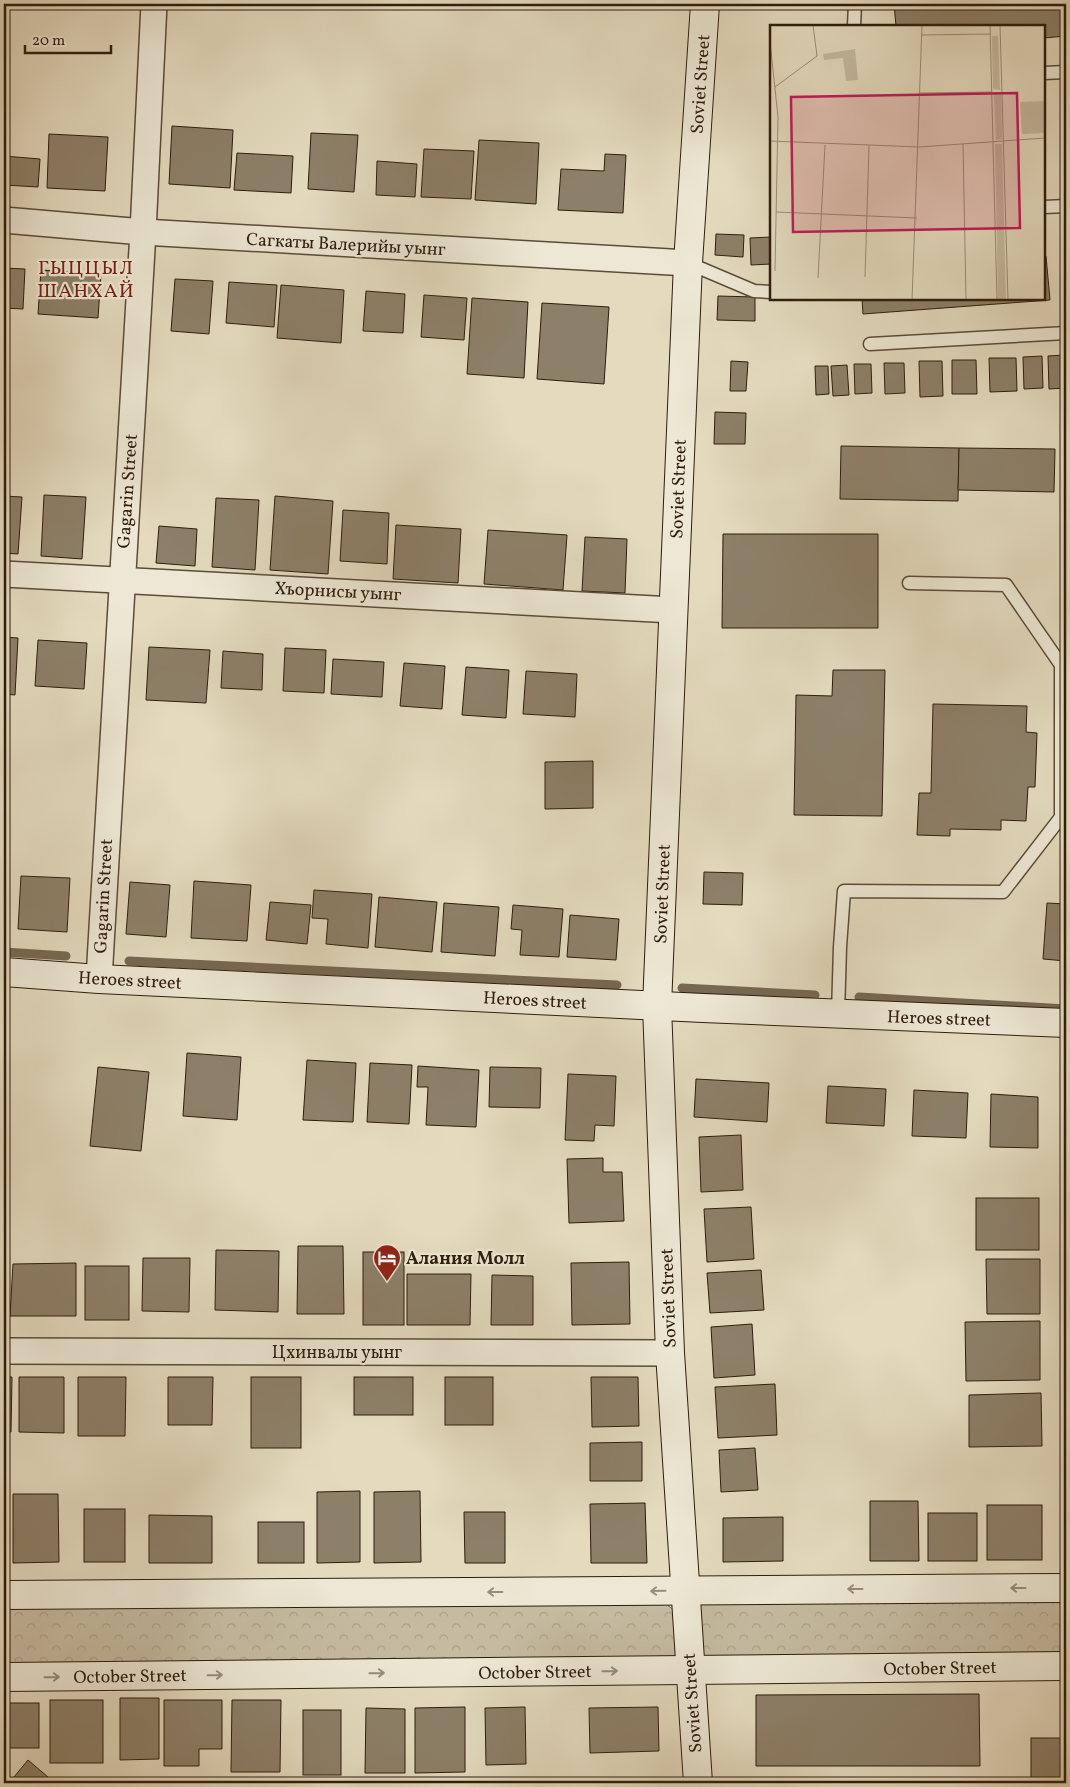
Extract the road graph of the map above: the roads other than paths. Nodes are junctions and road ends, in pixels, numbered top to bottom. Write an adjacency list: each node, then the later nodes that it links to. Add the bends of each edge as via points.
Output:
1 (154, 4): 10 (street, Gagarin Street)
2 (705, 4): 11 (street, Soviet Street)
3 (855, 4): 4 (lane)
4 (854, 25)
5 (1066, 72): 6 (lane)
6 (1045, 73)
7 (1066, 206): 8 (lane)
8 (1045, 207)
9 (4, 220): 10 (street, Сагкаты Валерийы уынг)
10 (143, 232): 11 (street, Сагкаты Валерийы уынг); 16 (street, Gagarin Street)
11 (688, 263): 12 (lane, via 754,291); 18 (street, Soviet Street)
12 (770, 292)
13 (1066, 333): 14 (lane)
14 (870, 344)
15 (4, 574): 16 (street, Хъорнисы уынг)
16 (121, 579): 18 (street, Хъорнисы уынг); 20 (street, Gagarin Street)
17 (909, 583): 22 (lane, via 1006,585 1062,665 1061,817 1003,892 844,891)
18 (673, 610): 21 (street, Soviet Street)
19 (4, 972): 20 (street, Heroes street)
20 (99, 979): 21 (street, Heroes street)
21 (657, 1006): 22 (street, Heroes street); 25 (street, Soviet Street)
22 (838, 1014): 23 (street, Heroes street)
23 (1066, 1023)
24 (4, 1351): 25 (street, Цхинвалы уынг)
25 (670, 1353): 27 (street, Soviet Street)
26 (1066, 1588): 27 (street, one-way to 27)
27 (685, 1590): 28 (street, one-way to 28); 30 (street, Soviet Street)
28 (4, 1595)
29 (1066, 1666): 30 (street, October Street)
30 (690, 1670): 31 (street, October Street, one-way to 30); 32 (street, Soviet Street)
31 (4, 1677)
32 (698, 1783)

